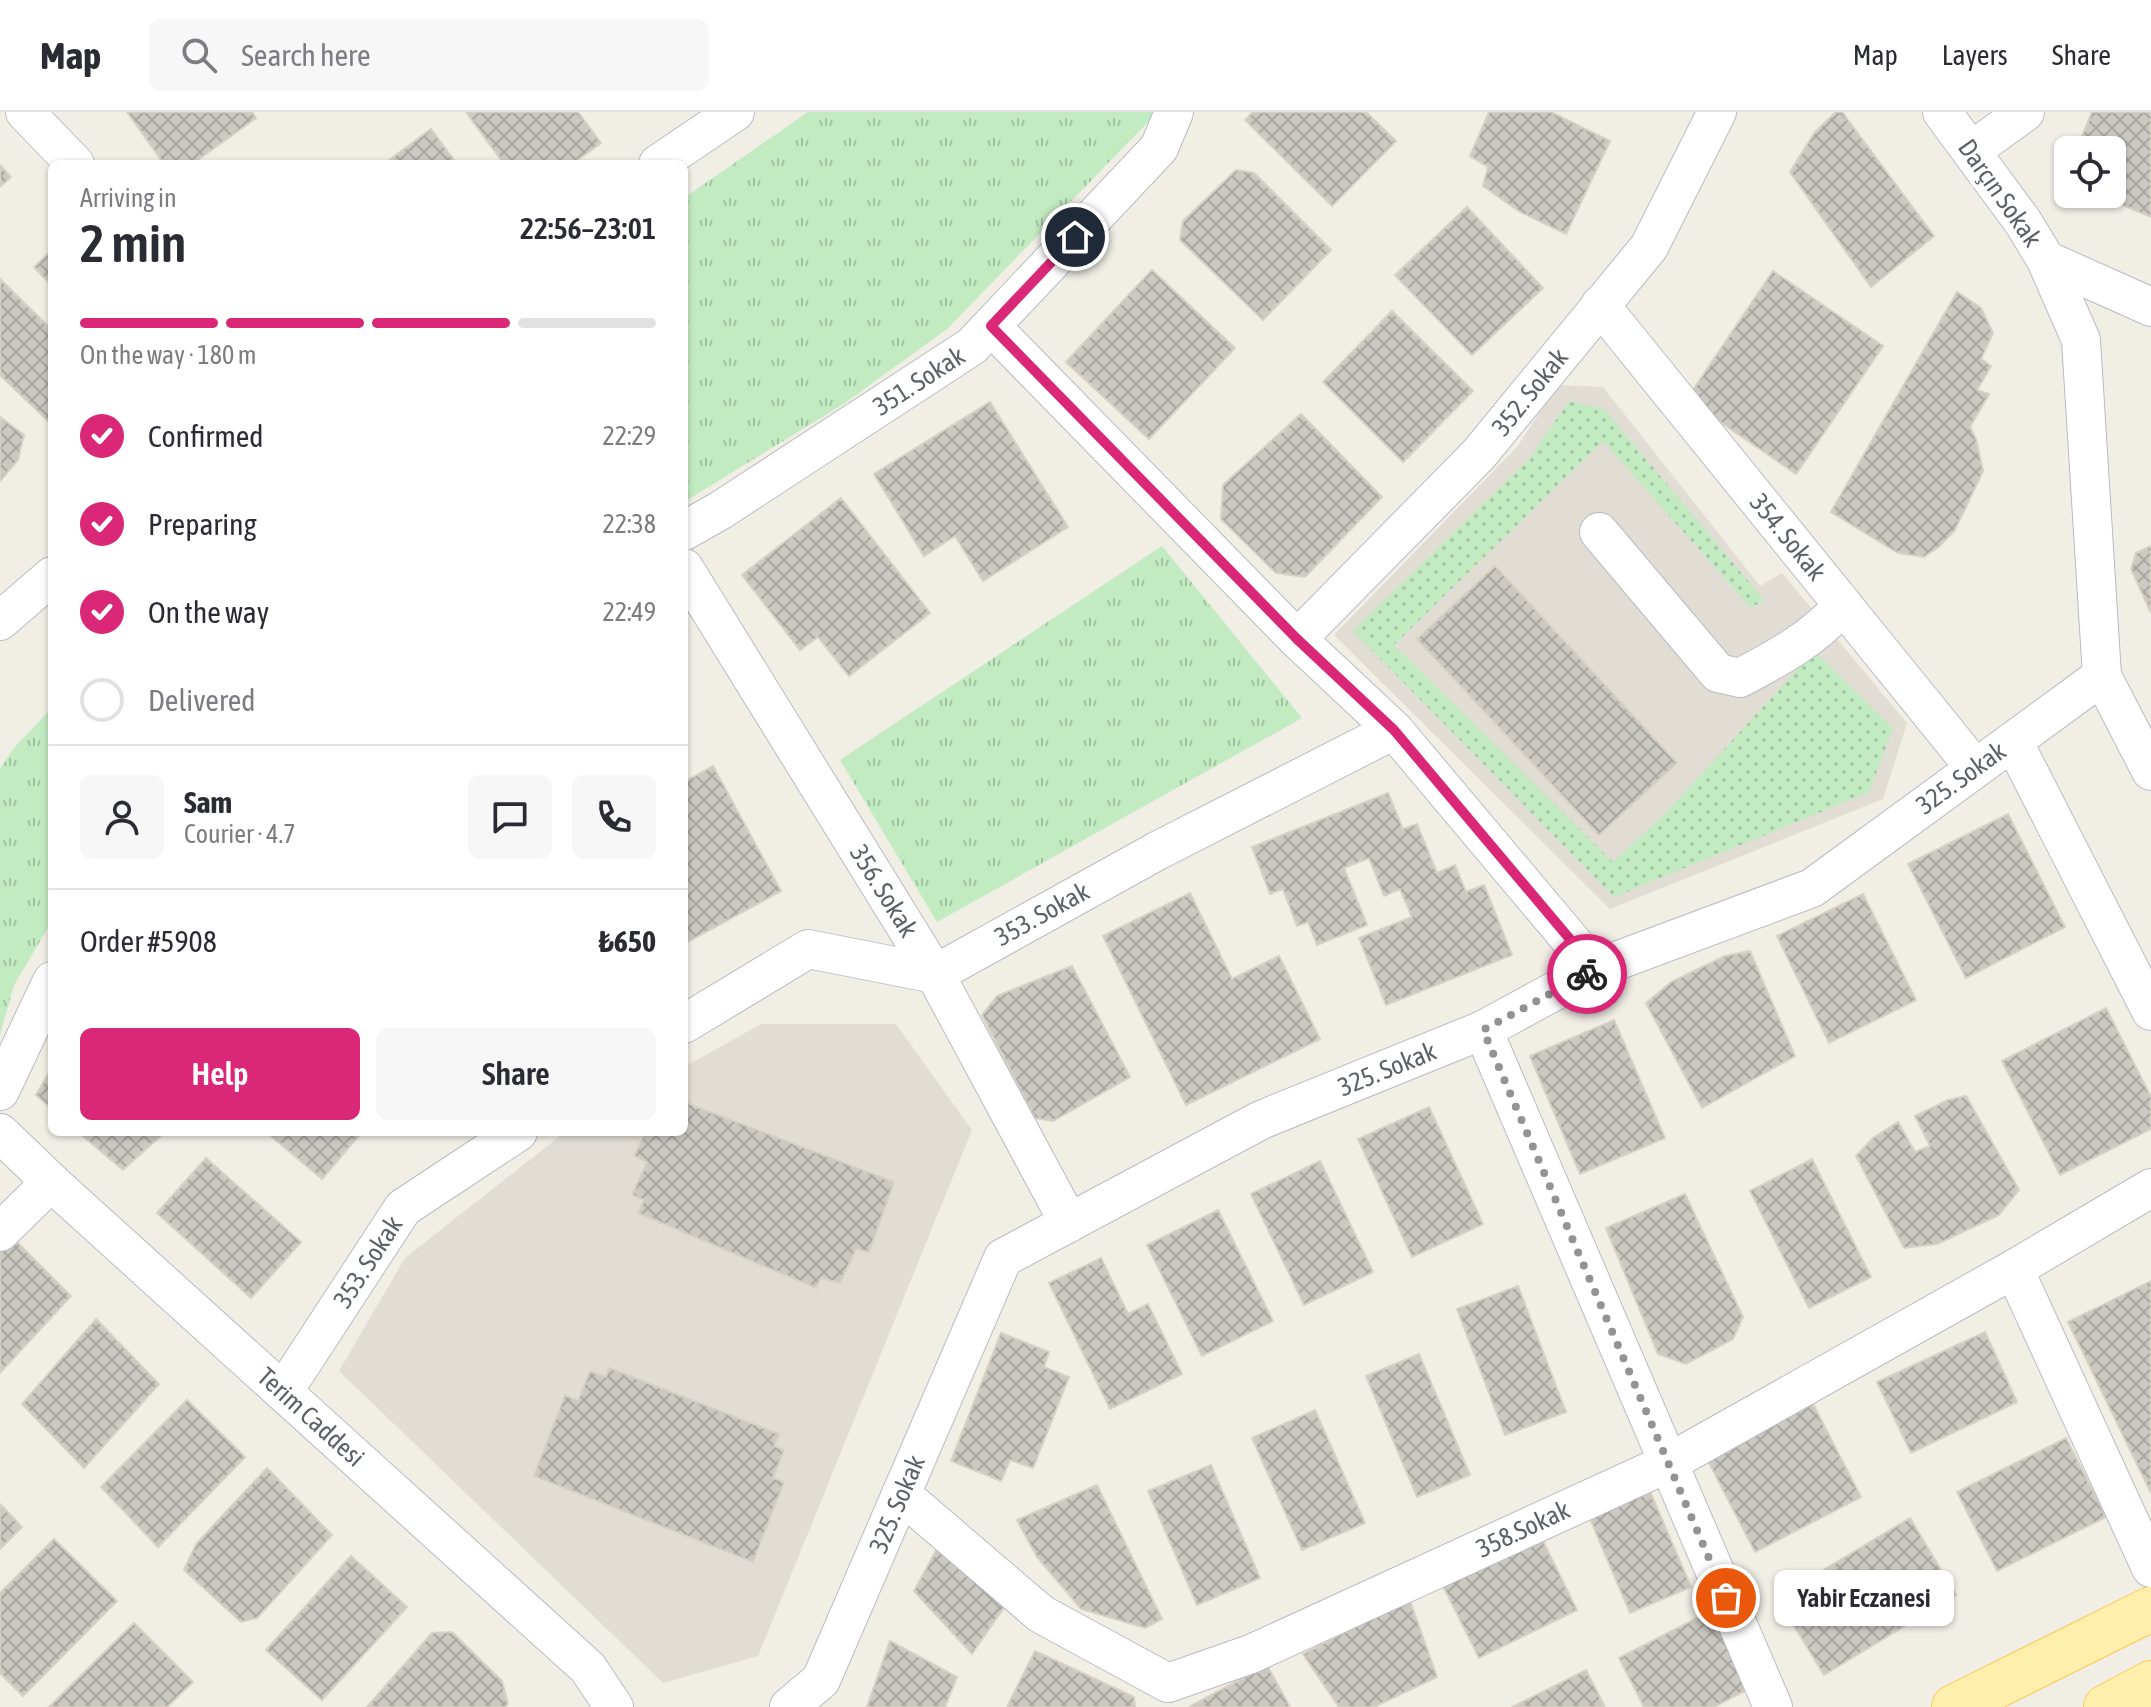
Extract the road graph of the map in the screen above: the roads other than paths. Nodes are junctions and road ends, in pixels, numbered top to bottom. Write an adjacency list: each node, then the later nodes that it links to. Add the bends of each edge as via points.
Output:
1 (25, 112): 8 (street)
2 (735, 112): 9 (street)
3 (1174, 112): 13 (street, 351. Sokak, via 1159,148)
4 (1717, 112): 11 (street, 352. Sokak, via 1649,247)
5 (1942, 112): 7 (street, Darçın Sokak)
6 (2025, 112): 7 (street)
7 (1971, 151): 10 (street, Darçın Sokak)
8 (71, 160)
9 (664, 160)
10 (2046, 260): 12 (street, Darçın Sokak); 21 (street, via 2081,340)
11 (1600, 305): 18 (street, 354. Sokak); 20 (street, 352. Sokak, via 1479,454)
12 (2151, 307)
13 (991, 326): 14 (street, 351. Sokak, via 972,346); 20 (street)
14 (688, 529)
15 (1599, 532): 18 (street, via 1718,673 1740,678 1779,657 1826,625)
16 (688, 574): 27 (street, 356. Sokak)
17 (48, 579): 19 (street)
18 (1843, 605): 24 (street, 354. Sokak)
19 (0, 621)
20 (1297, 639): 22 (street)
21 (2102, 676): 23 (street, 325. Sokak); 25 (street)
22 (1394, 730): 26 (street); 27 (street, 353. Sokak, via 1157,851)
23 (2013, 741): 24 (street, 325. Sokak); 29 (street)
24 (1975, 768): 26 (street, 325. Sokak, via 1812,888)
25 (2151, 771)
26 (1595, 969): 31 (street, 325. Sokak)
27 (935, 974): 30 (street, via 808,949); 37 (street, 356. Sokak)
28 (48, 989): 32 (street)
29 (2151, 1011)
30 (688, 1022)
31 (1483, 1030): 37 (street, 325. Sokak, via 1261,1120); 41 (street)
32 (0, 1091)
33 (0, 1133): 35 (street, Terim Caddesi)
34 (512, 1136): 40 (street, 353. Sokak, via 403,1208)
35 (51, 1182): 38 (street); 40 (street, Terim Caddesi)
36 (2151, 1188): 39 (street, 358.Sokak)
37 (1069, 1223): 42 (street, 325. Sokak, via 1003,1258)
38 (0, 1232)
39 (2014, 1269): 41 (street, 358.Sokak); 43 (street)
40 (283, 1392): 46 (street, Terim Caddesi, via 588,1668)
41 (1668, 1463): 42 (street, 358.Sokak, via 1251,1654 1168,1683 1041,1614); 48 (street)
42 (901, 1494): 47 (street, 325. Sokak, via 821,1680)
43 (2151, 1568)
44 (2151, 1609): 49 (main road)
45 (2151, 1683): 50 (main road)
46 (614, 1707)
47 (789, 1707)
48 (1773, 1707)
49 (1954, 1707)
50 (2106, 1707)

